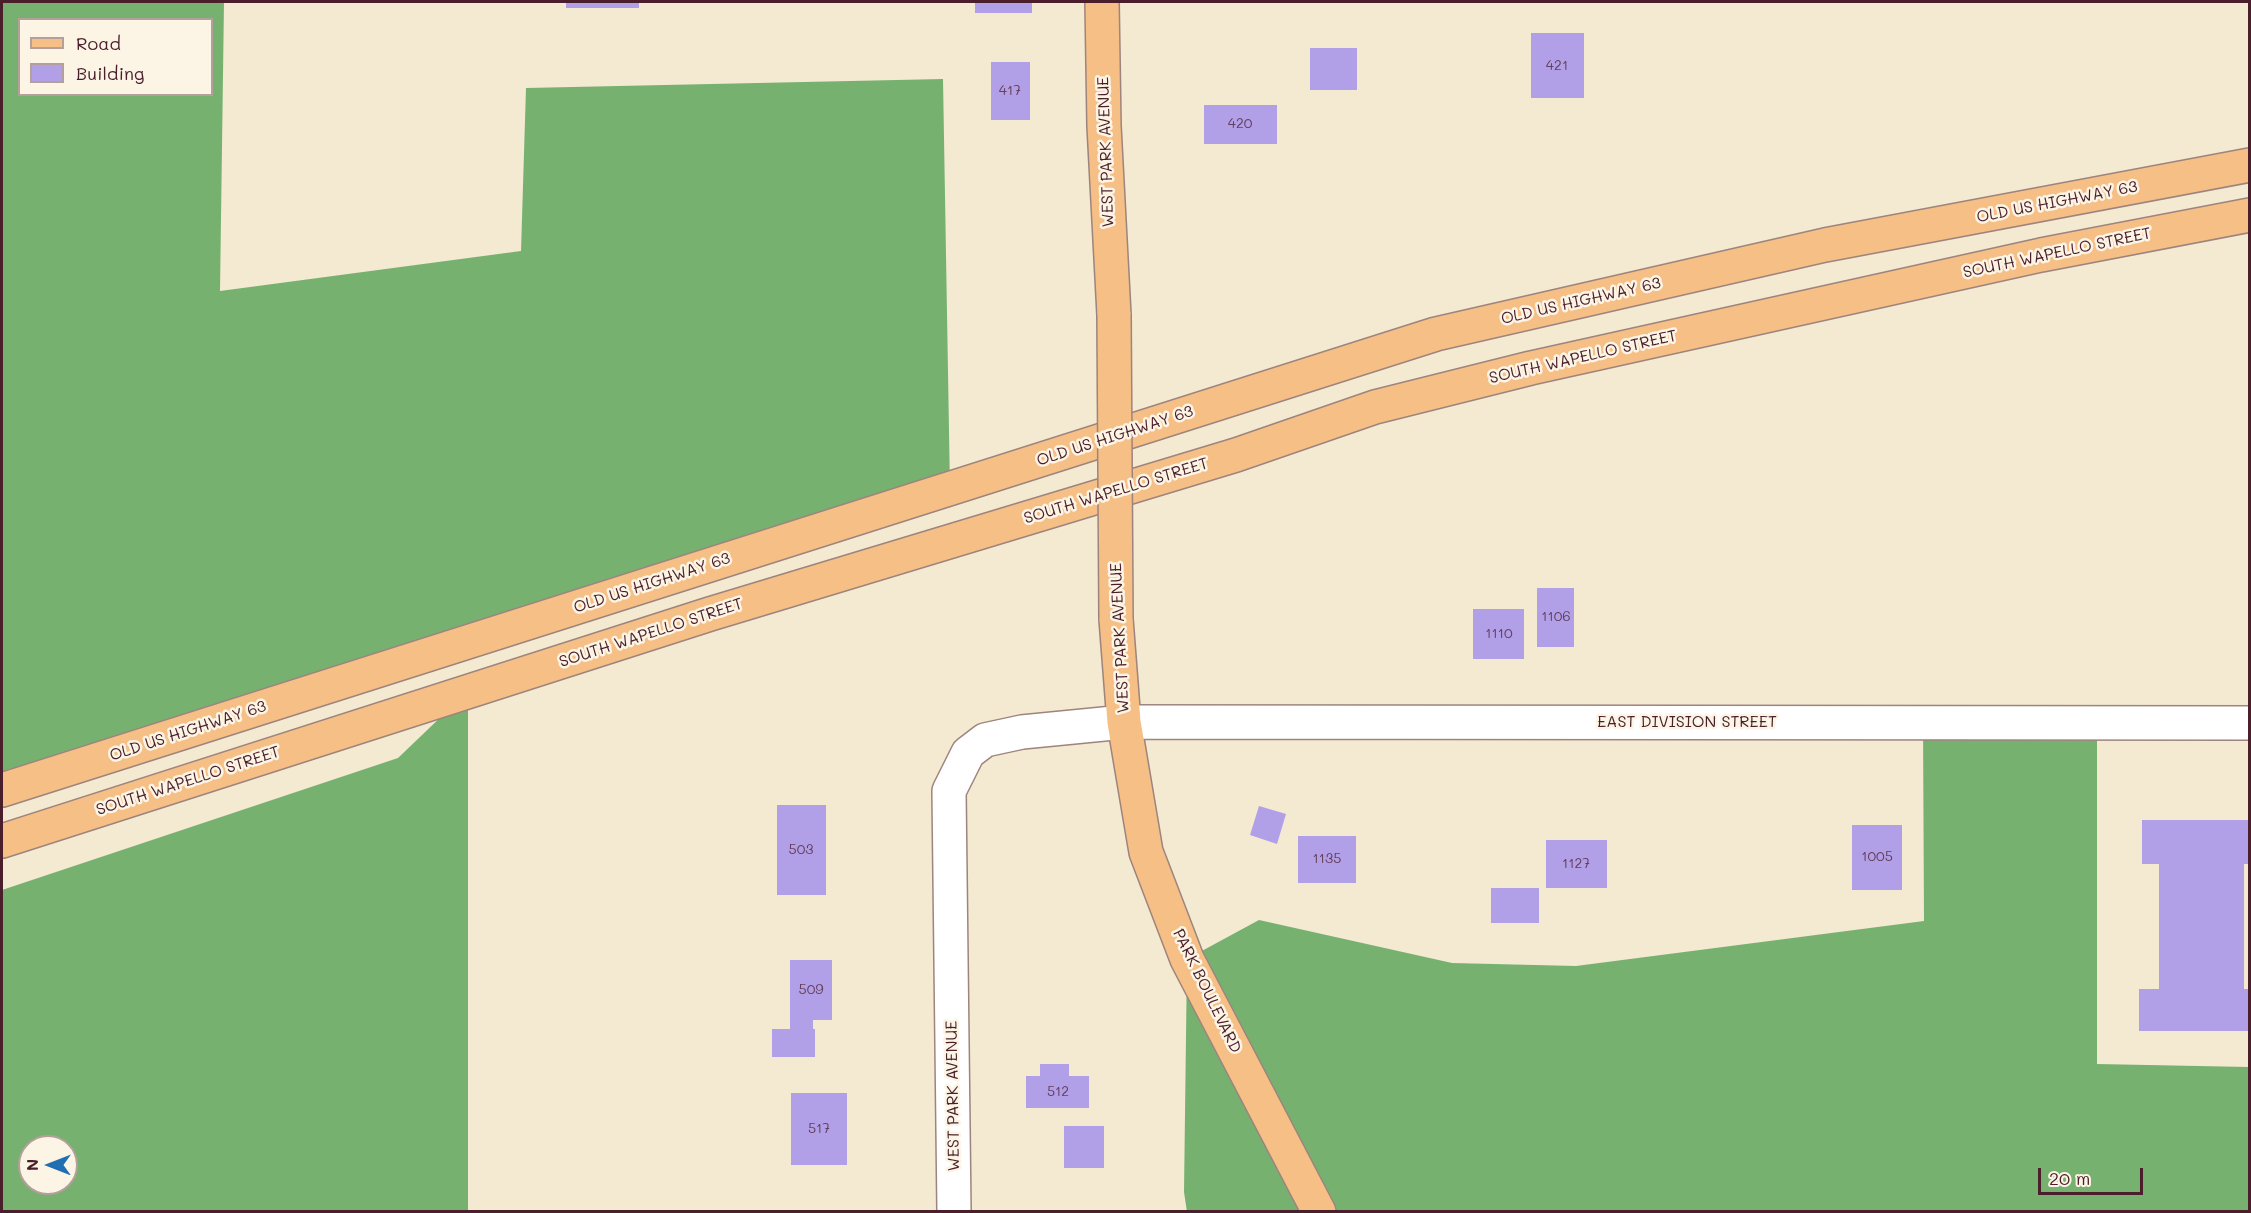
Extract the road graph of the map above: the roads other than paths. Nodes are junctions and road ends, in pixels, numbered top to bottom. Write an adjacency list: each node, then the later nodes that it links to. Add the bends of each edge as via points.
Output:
1 (1102, 2): 4 (main road, WEST PARK AVENUE, bridge, via 1114,315 1116,619)
2 (2250, 165): 6 (main road, OLD US HIGHWAY 63, via 1825,245 1436,334)
3 (2250, 215): 7 (main road, SOUTH WAPELLO STREET, via 2040,255 1531,368 1375,407 1236,455 710,614)
4 (1124, 722): 5 (street, EAST DIVISION STREET); 8 (street, WEST PARK AVENUE, via 1022,732 985,740 968,753 949,791); 9 (main road, PARK BOULEVARD, via 1146,852 1187,959)
5 (2250, 723)
6 (2, 790)
7 (2, 841)
8 (954, 1212)
9 (1319, 1212)

